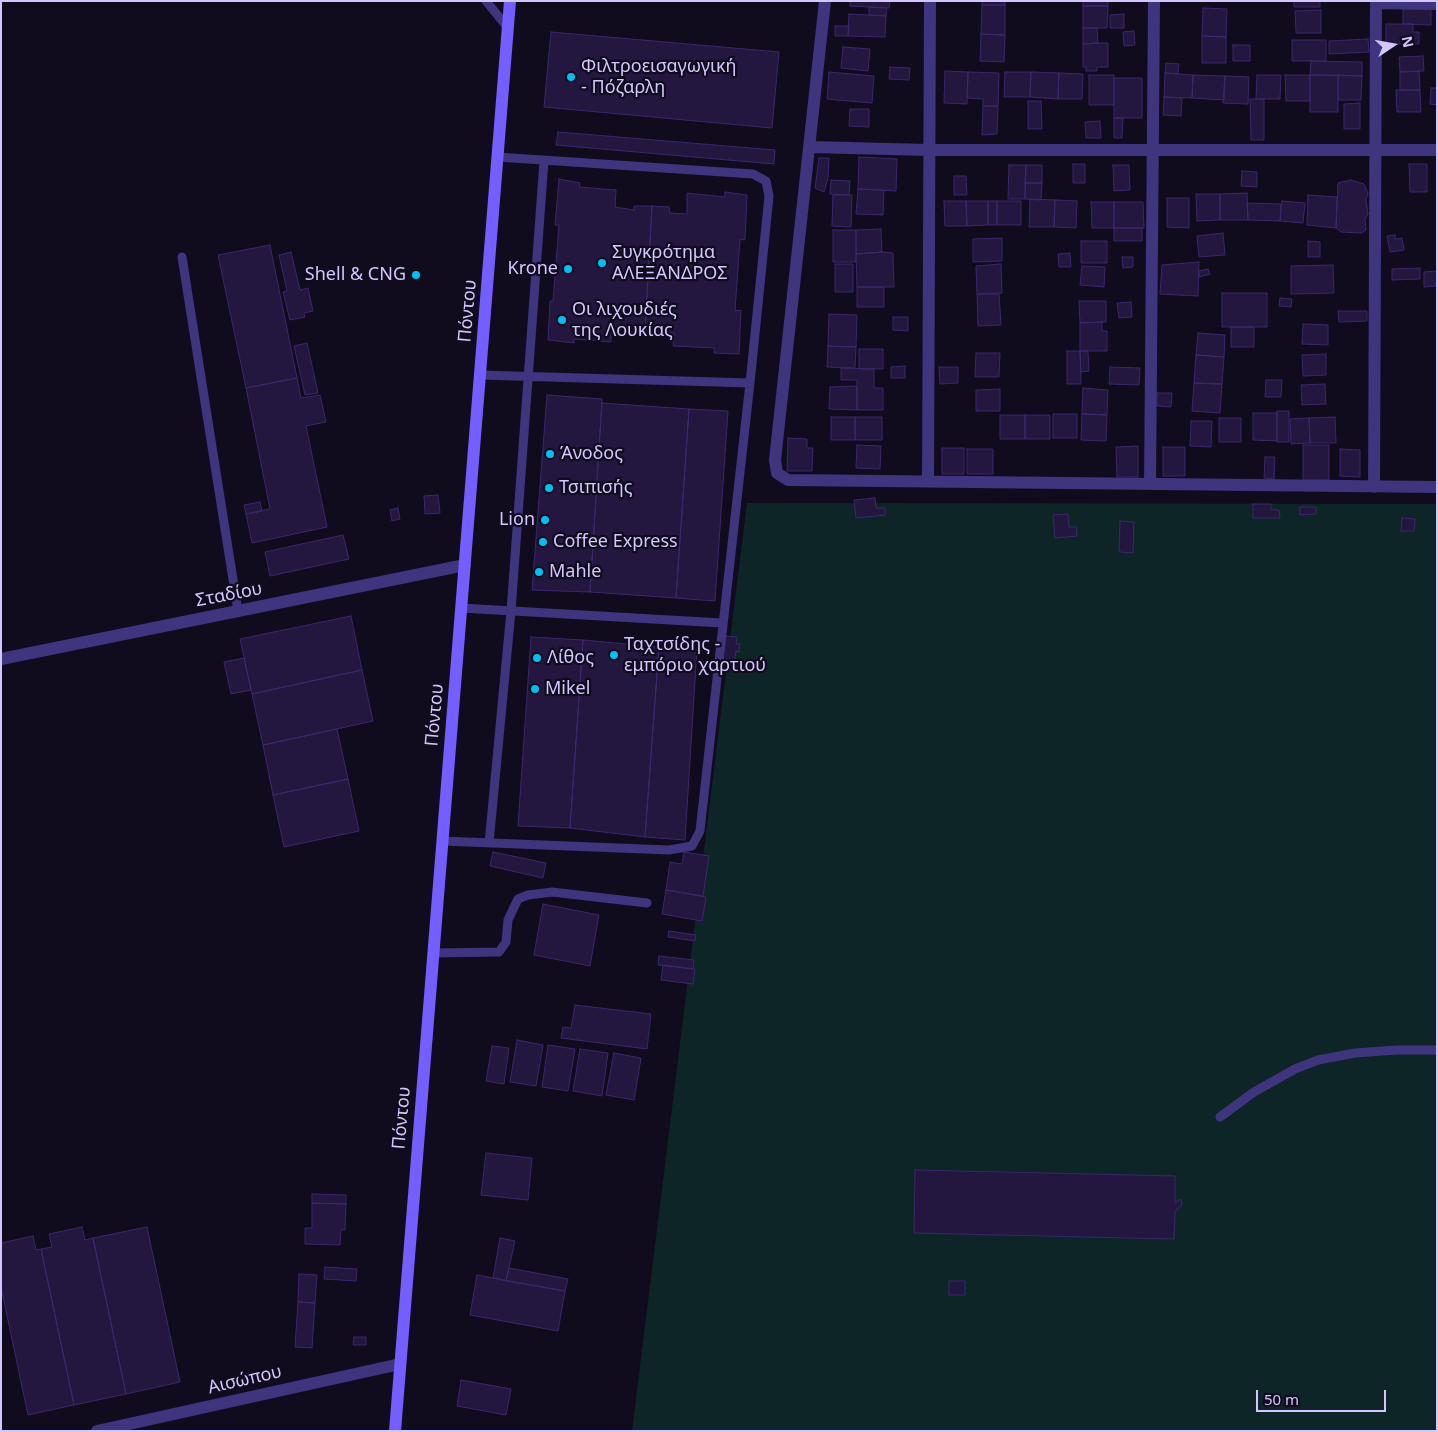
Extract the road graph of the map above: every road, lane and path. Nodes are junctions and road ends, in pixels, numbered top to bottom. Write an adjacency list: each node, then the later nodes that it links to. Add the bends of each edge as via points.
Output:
1 (486, 1): 8 (lane)
2 (510, 1): 8 (street, Πόντου)
3 (826, 1): 9 (street)
4 (930, 1): 10 (street)
5 (1154, 1): 11 (street)
6 (1376, 2): 7 (street); 12 (street)
7 (1437, 4)
8 (508, 28): 14 (street, Πόντου)
9 (810, 147): 10 (street); 20 (street, via 775,460 777,473 788,480)
10 (928, 150): 11 (street); 20 (street)
11 (1153, 150): 12 (street); 21 (street)
12 (1377, 150): 13 (street); 22 (street)
13 (1437, 150)
14 (497, 157): 15 (lane); 17 (street, Πόντου)
15 (544, 160): 18 (lane); 19 (lane, via 753,174 766,181 769,196)
16 (182, 257): 27 (lane)
17 (480, 375): 18 (lane); 24 (street, Πόντου)
18 (528, 376): 19 (lane); 26 (lane)
19 (750, 383): 28 (lane)
20 (928, 480): 21 (street)
21 (1150, 484): 22 (street)
22 (1374, 487): 23 (street)
23 (1437, 487)
24 (465, 565): 25 (street, Πόντου); 27 (street, Σταδίου)
25 (461, 608): 26 (lane); 30 (street, Πόντου)
26 (511, 611): 28 (lane); 31 (lane)
27 (238, 612): 29 (street, Σταδίου)
28 (722, 623): 31 (lane, via 700,832 692,846 669,850)
29 (1, 659)
30 (442, 841): 31 (lane); 33 (street, Πόντου)
31 (489, 843)
32 (647, 903): 33 (lane, via 552,892 528,895 518,899 508,920 506,942 499,952)
33 (433, 953): 36 (street, Πόντου)
34 (1437, 1050): 35 (lane, via 1364,1052 1318,1060 1254,1092)
35 (1220, 1118)
36 (400, 1364): 37 (street, Αισώπου); 38 (street, Πόντου)
37 (98, 1431)
38 (395, 1431)

